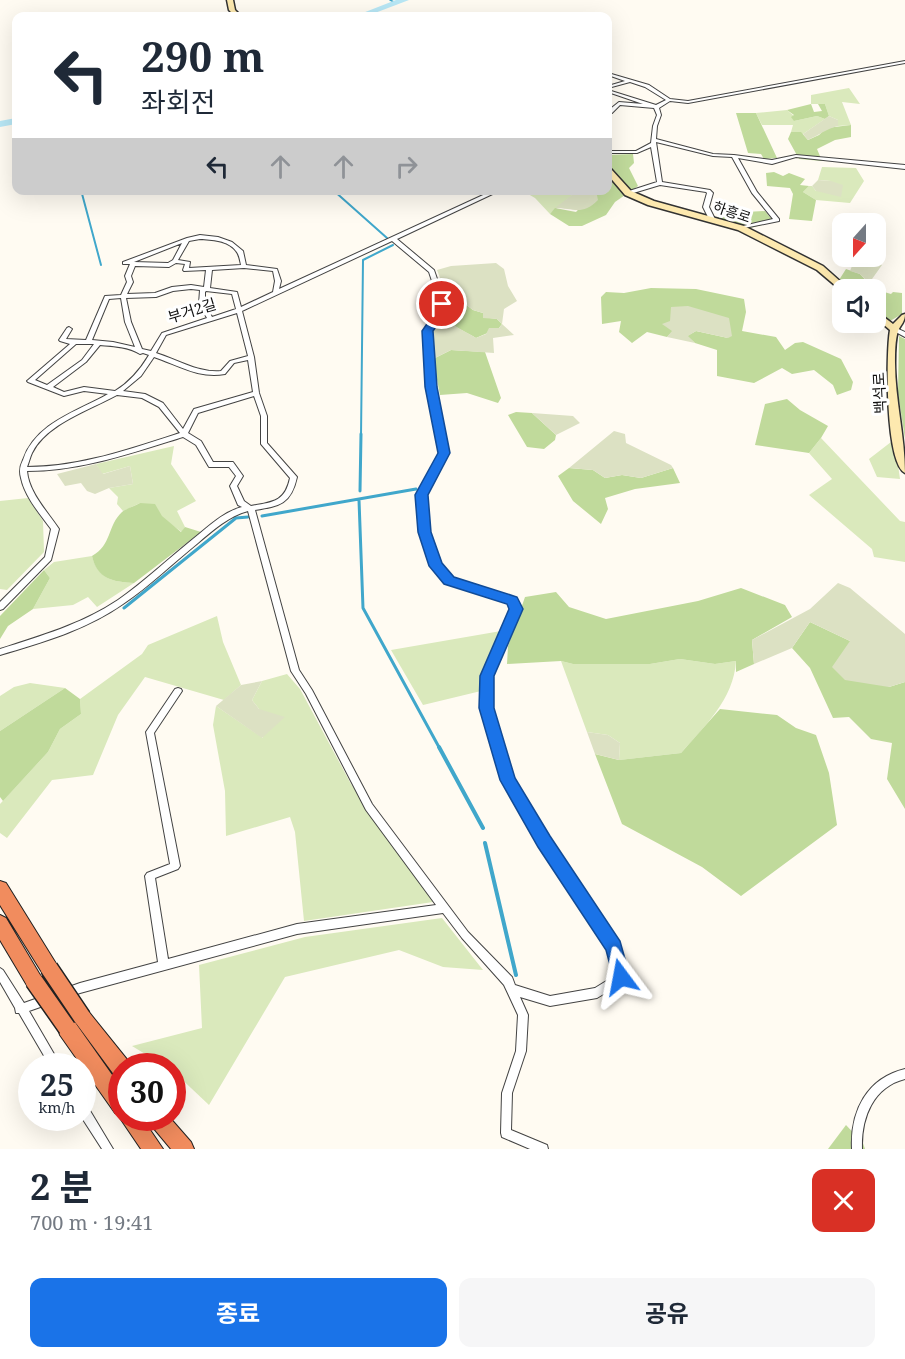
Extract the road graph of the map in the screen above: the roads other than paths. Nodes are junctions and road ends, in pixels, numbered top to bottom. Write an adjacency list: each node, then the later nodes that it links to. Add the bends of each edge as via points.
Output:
1 (905, 62): 6 (street, via 688,102)
2 (612, 75): 3 (street)
3 (631, 80): 4 (street); 6 (street)
4 (612, 86)
5 (612, 92): 7 (street)
6 (669, 100): 7 (street)
7 (656, 107): 8 (street, via 619,103); 9 (street, via 659,115)
8 (612, 110)
9 (653, 142): 10 (street, via 637,152); 11 (street); 14 (street)
10 (612, 152)
11 (734, 156): 12 (street, via 772,162 796,156); 18 (street, via 755,193 777,220)
12 (905, 166)
13 (612, 175): 15 (street, 하흥로)
14 (660, 183): 15 (street); 17 (street, via 708,191 706,207)
15 (628, 193): 17 (street, 하흥로)
16 (489, 195): 20 (street, 부거2길)
17 (712, 219): 18 (street, 하흥로)
18 (741, 228): 25 (street, 하흥로, via 820,268)
19 (189, 239): 21 (street); 22 (street); 23 (street, via 215,238 230,243 240,251)
20 (393, 239): 27 (street, 부거2길); 57 (street, via 432,271 444,308 427,331 431,387 444,453 422,495 424,532 436,566 449,580 512,600 516,609 487,676 487,708 507,780 614,947 621,977 597,993 550,1001)
21 (175, 261): 22 (street, via 169,265); 24 (street, via 188,263 186,270)
22 (130, 263): 28 (street, via 130,282)
23 (244, 266): 24 (street); 27 (street, via 275,270)
24 (209, 269): 26 (street)
25 (833, 279)
26 (207, 288): 28 (street); 29 (street, via 235,292); 31 (street, via 202,291 202,304)
27 (276, 292): 29 (street, 부거2길)
28 (123, 296): 36 (street, via 107,297); 39 (street)
29 (239, 310): 31 (street, 부거2길); 41 (street)
30 (905, 317): 34 (street)
31 (211, 319): 40 (street, 부거2길, via 164,334)
32 (886, 322): 34 (street)
33 (69, 329): 38 (street, via 62,340)
34 (894, 329): 35 (street); 47 (street, 백석로, via 893,404)
35 (905, 335)
36 (88, 342): 37 (street); 38 (street)
37 (98, 342): 39 (street); 42 (street, via 84,361)
38 (74, 344): 42 (street, via 30,381)
39 (140, 352): 40 (street)
40 (152, 354): 41 (street, via 210,375 223,373 232,362); 43 (street, 부거2길, via 133,381)
41 (251, 357): 44 (street)
42 (48, 388): 43 (street, via 63,394 84,389)
43 (111, 393): 45 (street, via 143,396 161,405); 46 (street, 부거2길, via 49,430 33,446)
44 (256, 393): 45 (street, via 196,411); 48 (street, via 264,416 264,444 294,477 290,490 277,503)
45 (184, 434): 46 (street, via 49,471); 48 (street, via 199,443 211,465 231,464 240,476 233,486 240,503)
46 (23, 470): 49 (street, via 26,483 55,529 48,558)
47 (905, 470)
48 (250, 509): 50 (street, via 232,513 121,602 73,628); 53 (street, via 295,671 369,807)
49 (0, 607)
50 (0, 652)
51 (178, 691): 55 (street, via 150,732 175,866 150,876)
52 (0, 889): 59 (highway, bridge, via 49,968)
53 (445, 908): 55 (street, via 297,928); 57 (street)
54 (0, 924): 59 (highway, bridge, via 34,981)
55 (164, 966): 58 (street, via 80,988)
56 (0, 973): 58 (street)
57 (512, 989): 70 (street, via 523,1015 521,1051 507,1093 506,1133)
58 (20, 1010): 60 (street)
59 (75, 1022): 61 (highway); 63 (highway)
60 (48, 1053)
61 (108, 1055)
62 (905, 1074): 71 (street, via 895,1075 867,1098 855,1134)
63 (108, 1081)
64 (96, 1130): 67 (street)
65 (140, 1131): 68 (highway)
66 (169, 1131): 69 (highway)
67 (108, 1149)
68 (153, 1149)
69 (184, 1149)
70 (543, 1149)
71 (857, 1149)

